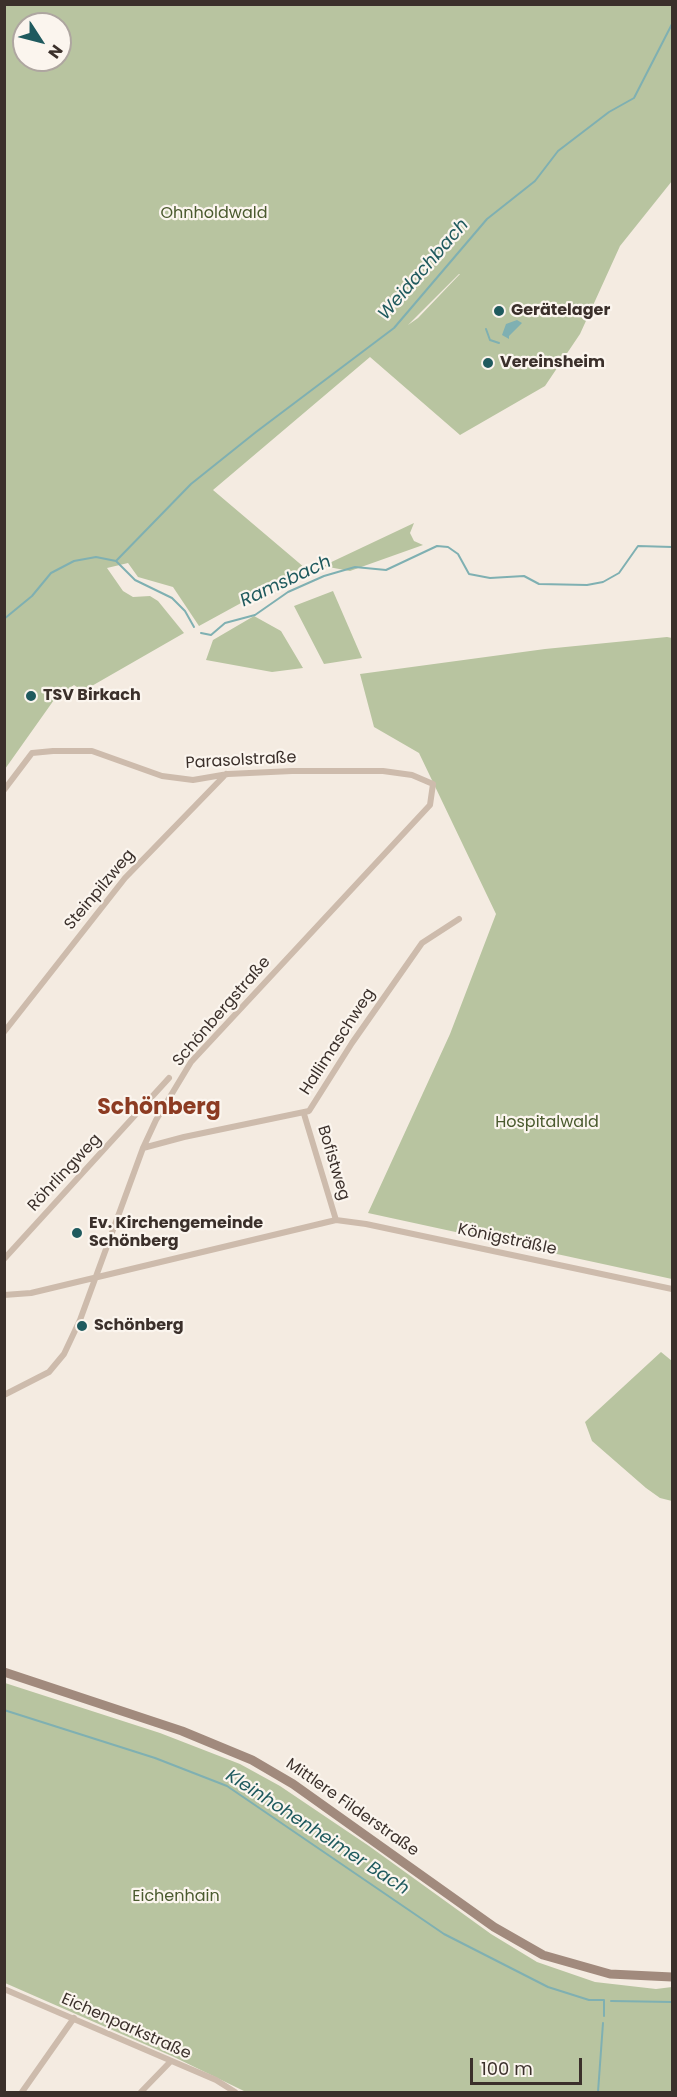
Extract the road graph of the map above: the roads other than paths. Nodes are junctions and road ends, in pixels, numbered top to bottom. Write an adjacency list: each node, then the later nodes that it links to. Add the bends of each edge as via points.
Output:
1 (226, 774): 2 (street, Parasolstraße, via 193,780 162,776 93,751 32,753); 3 (street, Parasolstraße, via 383,771 412,775 433,784); 5 (street, Steinpilzweg, via 125,878)
2 (4, 790)
3 (430, 805): 8 (street, Schönbergstraße, via 191,1062)
4 (459, 919): 7 (street, Hallimaschweg, via 422,943)
5 (4, 1032)
6 (169, 1078): 10 (street, Röhrlingweg)
7 (304, 1114): 8 (street, Hallimaschweg); 9 (street, Bofistweg)
8 (142, 1148): 11 (street, Schönbergstraße)
9 (336, 1220): 11 (street); 12 (street, Königsträßle)
10 (4, 1259)
11 (96, 1276): 13 (street, via 30,1293); 14 (street, Schönbergstraße, via 64,1354 49,1372)
12 (672, 1289)
13 (4, 1295)
14 (4, 1395)
15 (4, 1672): 16 (main road, Mittlere Filderstraße, via 182,1731 252,1760 320,1802 494,1927 543,1955 610,1974)
16 (672, 1977)
17 (4, 1989): 18 (street, Eichenparkstraße)
18 (74, 2018): 19 (street, Eichenparkstraße); 20 (street)
19 (171, 2061): 21 (street); 22 (street, Eichenparkstraße)
20 (22, 2092)
21 (141, 2092)
22 (235, 2092)

